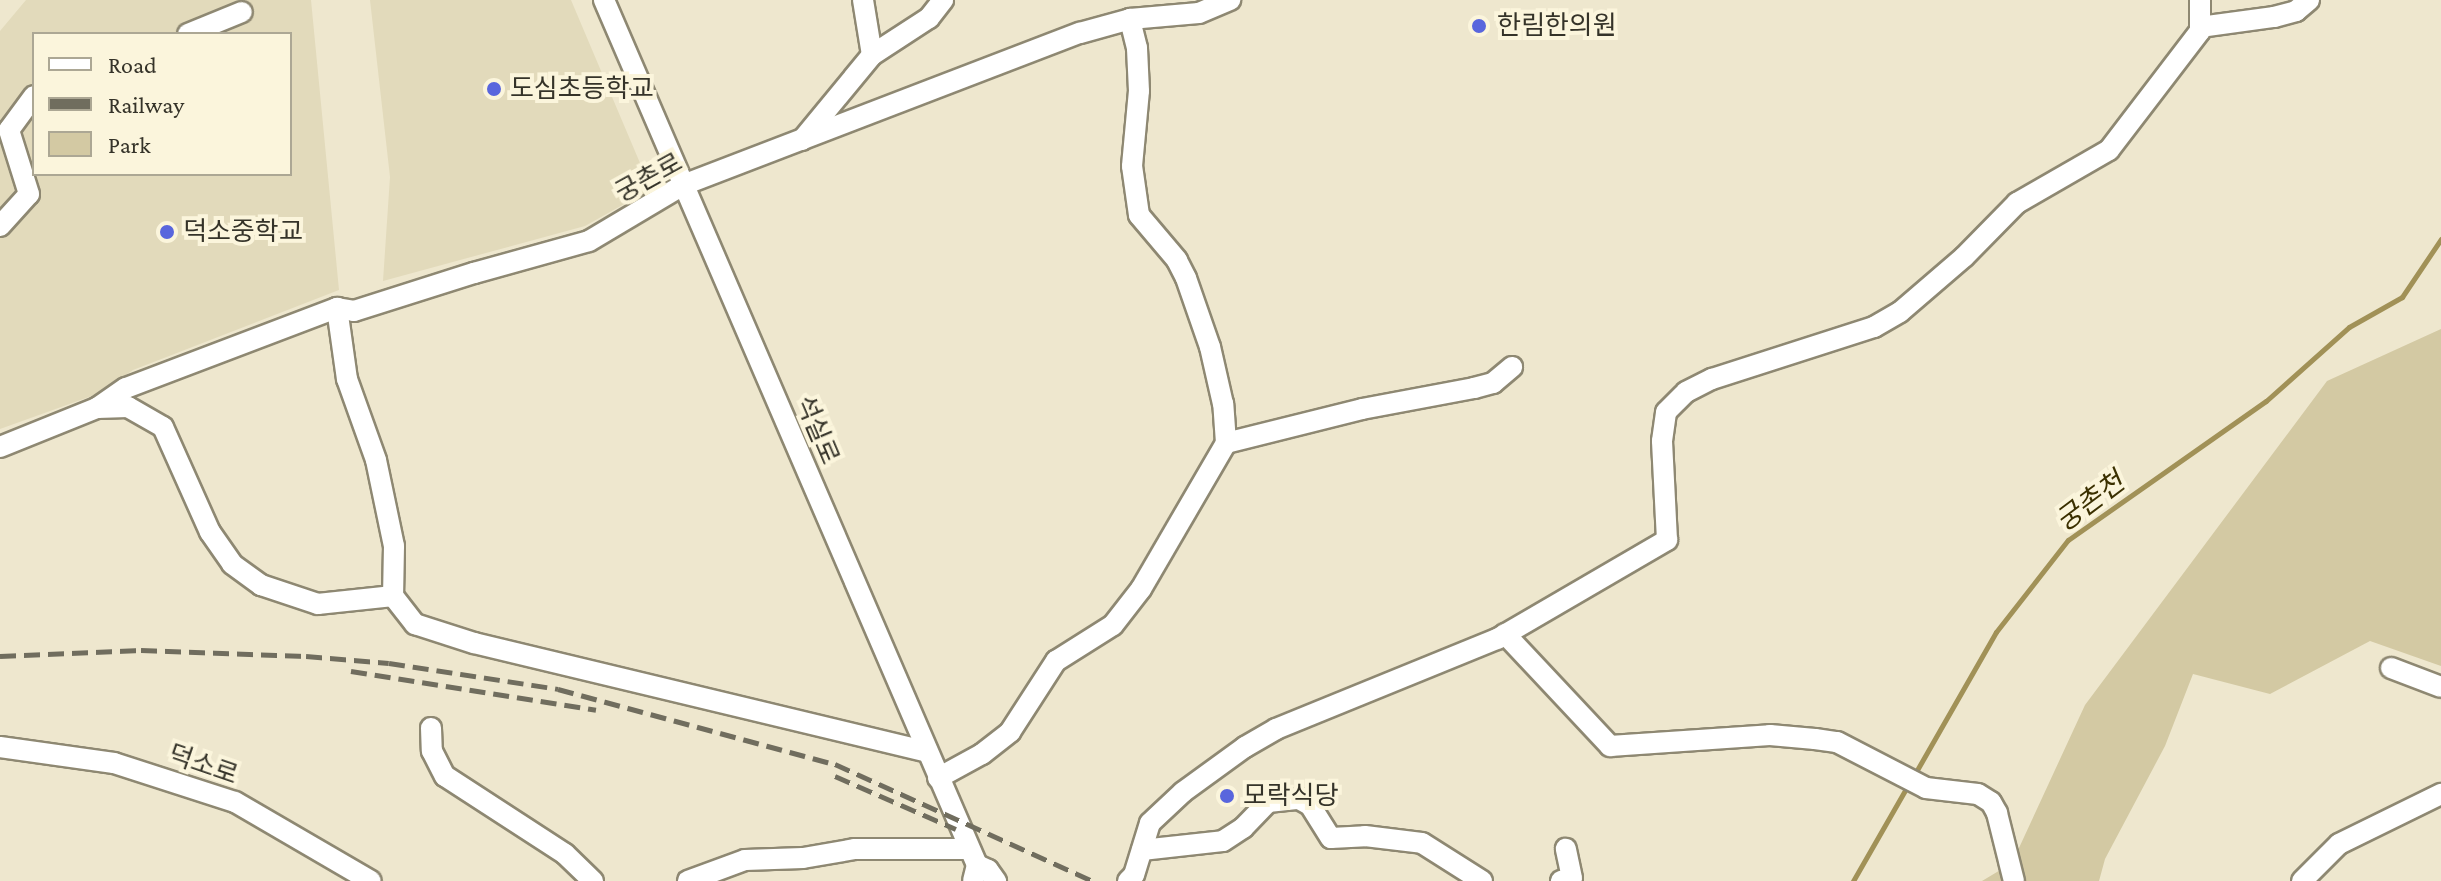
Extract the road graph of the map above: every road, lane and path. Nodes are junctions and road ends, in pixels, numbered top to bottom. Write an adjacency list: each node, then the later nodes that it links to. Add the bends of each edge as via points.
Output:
1 (604, 0): 14 (street, 석실로)
2 (863, 0): 11 (street)
3 (943, 0): 11 (street, via 929,18)
4 (1230, 0): 8 (street, 궁촌로, via 1199,13)
5 (2200, 0): 9 (street)
6 (2309, 0): 9 (street, via 2296,11 2274,17)
7 (242, 12): 10 (street)
8 (1130, 19): 13 (street, 궁촌로, via 1080,33); 19 (street, via 1139,91 1132,166 1139,215 1186,278 1210,347)
9 (2200, 27): 22 (street, via 2109,150 2017,203 1900,312 1874,327 1686,392 1666,412 1664,427 1667,540)
10 (193, 32)
11 (872, 55): 13 (street)
12 (32, 99): 15 (street, via 9,130 29,194)
13 (802, 140): 14 (street, 궁촌로)
14 (683, 185): 16 (street, 궁촌로, via 589,241 354,311); 27 (street, 석실로)
15 (0, 226)
16 (337, 308): 18 (street, 궁촌로, via 126,388); 21 (street, via 347,379 376,460 394,546)
17 (1512, 367): 19 (street, via 1493,383)
18 (97, 408): 20 (street, 궁촌로); 21 (street, via 128,407 163,427 210,532 232,564 261,585 318,604)
19 (1226, 443): 28 (street, via 1141,589 1113,625 1056,661 1010,732)
20 (0, 447)
21 (393, 596): 27 (street, via 415,624 474,643)
22 (1505, 634): 31 (street, via 1276,729 1245,747 1150,823); 40 (street, via 1610,746 1770,735 1815,739 1837,742 1921,786 1978,794 1997,813)
23 (2391, 668): 24 (street)
24 (2441, 687)
25 (431, 728): 34 (street, via 432,751 445,776 565,854)
26 (0, 747): 33 (street, 덕소로, via 114,763 235,802)
27 (927, 752): 28 (street, 석실로)
28 (938, 778): 32 (street, 석실로)
29 (2441, 794): 41 (street, via 2339,844)
30 (1566, 849): 39 (street, via 1572,878)
31 (1142, 850): 37 (street); 38 (street, via 1223,841 1268,802 1299,799 1310,805 1331,838 1422,843)
32 (973, 865): 35 (street, via 855,849 745,860); 36 (street, via 988,870)
33 (371, 881)
34 (593, 881)
35 (688, 881)
36 (996, 881)
37 (1128, 881)
38 (1482, 881)
39 (1561, 881)
40 (2014, 881)
41 (2302, 881)

